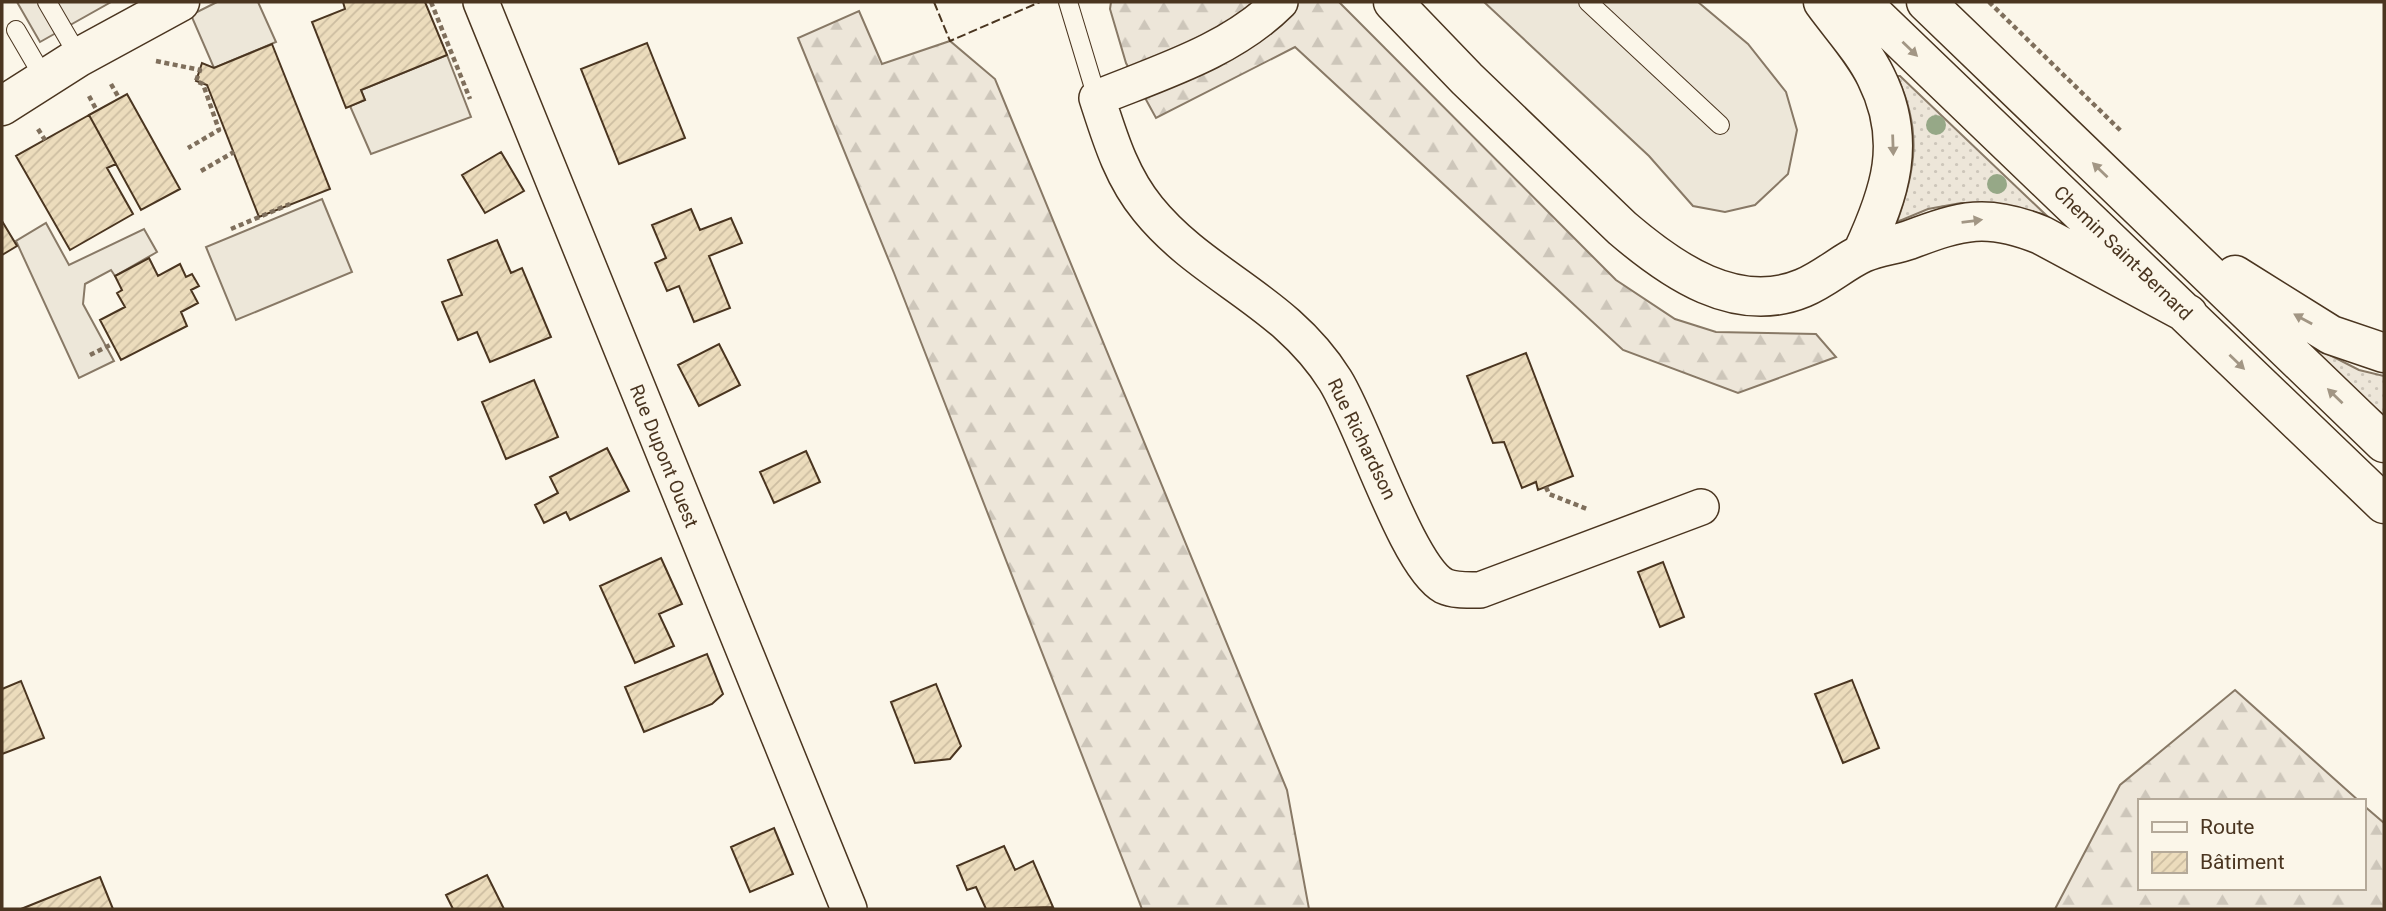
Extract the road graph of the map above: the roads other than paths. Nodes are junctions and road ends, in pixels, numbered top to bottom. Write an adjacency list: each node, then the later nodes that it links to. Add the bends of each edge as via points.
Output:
1 (47, 2): 12 (lane)
2 (179, 2): 12 (street)
3 (481, 2): 24 (street, Rue Dupont Ouest)
4 (1068, 2): 14 (lane, Rue Richardson)
5 (1280, 2): 14 (street, via 1259,23 1234,38)
6 (1393, 2): 18 (street, via 1606,213 1649,251 1696,281 1725,292 1778,295 1820,281)
7 (1588, 2): 16 (lane)
8 (1823, 2): 18 (street, one-way to 18, via 1876,77 1892,125 1893,168 1888,191)
9 (1861, 2): 19 (street, Chemin Saint-Bernard, one-way to 19)
10 (1926, 2): 17 (street, one-way to 10)
11 (16, 30): 13 (lane)
12 (79, 57): 13 (street)
13 (44, 78): 15 (street)
14 (1097, 98): 23 (street, Rue Richardson, via 1119,163 1148,209 1173,235 1276,312 1319,356 1355,418 1415,554 1432,578 1452,588 1480,590)
15 (2, 105)
16 (1720, 125)
17 (2149, 217): 20 (street, one-way to 17, via 2331,335 2292,313); 21 (street, one-way to 17)
18 (1862, 253): 19 (street, one-way to 19, via 1945,225 2001,221 2041,234)
19 (2188, 314): 22 (street, Chemin Saint-Bernard, one-way to 22)
20 (2384, 354)
21 (2384, 443)
22 (2384, 504)
23 (1702, 507)
24 (849, 909)

